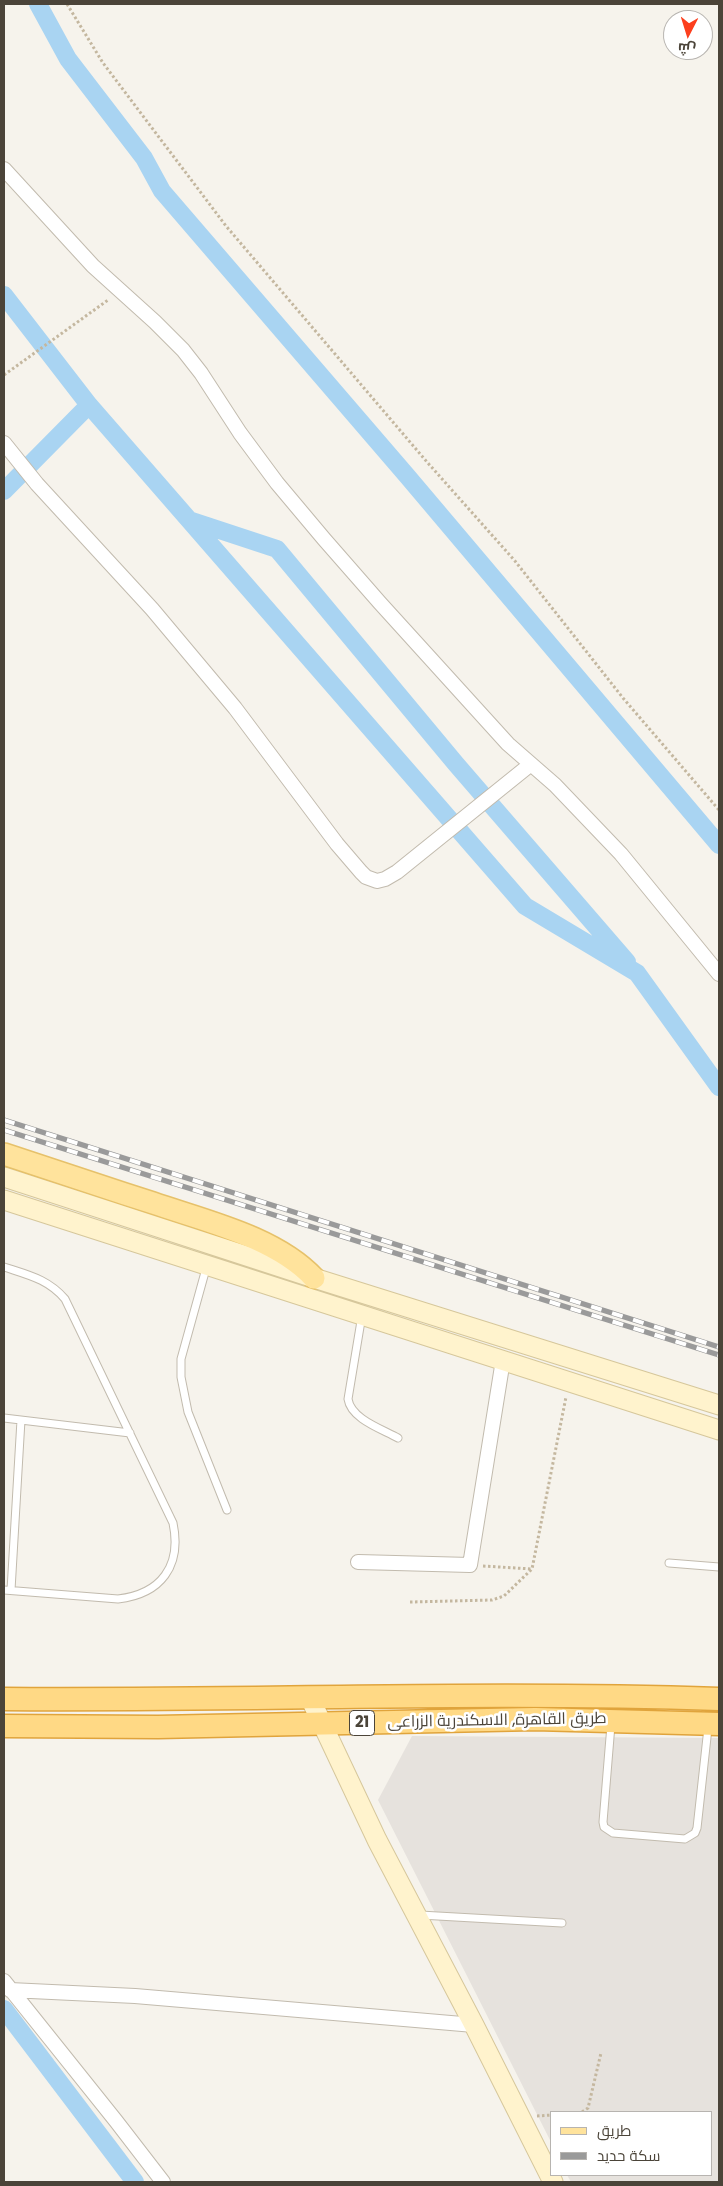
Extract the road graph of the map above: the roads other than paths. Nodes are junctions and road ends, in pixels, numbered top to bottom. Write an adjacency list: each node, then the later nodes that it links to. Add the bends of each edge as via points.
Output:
1 (4, 169): 3 (street, via 82,254 191,360 277,483 380,603 508,744)
2 (8, 447): 3 (street, via 36,484 152,609 222,693 366,877 377,881 397,872)
3 (531, 764): 4 (street, via 621,854)
4 (719, 974)
5 (4, 1154): 10 (main road, via 207,1221 276,1248)
6 (4, 1177): 10 (main road)
7 (4, 1200): 8 (main road)
8 (207, 1265): 11 (main road); 19 (lane, via 181,1359 181,1377 188,1412)
9 (4, 1267): 17 (lane, via 42,1279 65,1299)
10 (314, 1278): 13 (main road)
11 (362, 1315): 12 (main road); 18 (lane, via 349,1404 358,1416)
12 (503, 1360): 16 (main road); 20 (street, via 470,1565)
13 (719, 1405)
14 (4, 1418): 15 (lane)
15 (21, 1420): 17 (lane); 23 (lane)
16 (719, 1430)
17 (130, 1433): 23 (lane, via 174,1523 177,1538 175,1554 170,1569 160,1582 141,1594 118,1599)
18 (398, 1438)
19 (228, 1510)
20 (358, 1562)
21 (669, 1562): 22 (lane)
22 (719, 1567)
23 (7, 1590)
24 (310, 1698): 25 (highway, طريق القاهرة, الاسكندرية الزراعى / 21); 26 (highway, طريق القاهرة, الاسكندرية الزراعى / 21); 28 (main road)
25 (4, 1699)
26 (719, 1699)
27 (611, 1720): 28 (highway, طريق القاهرة, الاسكندرية الزراعى / 21); 29 (highway, طريق القاهرة, الاسكندرية الزراعى / 21); 29 (lane, via 604,1827 613,1834 685,1840 697,1828)
28 (321, 1724): 30 (highway, طريق القاهرة, الاسكندرية الزراعى / 21); 31 (main road)
29 (714, 1724)
30 (4, 1726)
31 (417, 1914): 32 (lane); 34 (main road)
32 (562, 1923)
33 (7, 1985): 34 (street); 35 (street)
34 (474, 2025): 36 (main road)
35 (163, 2182)
36 (553, 2182)

